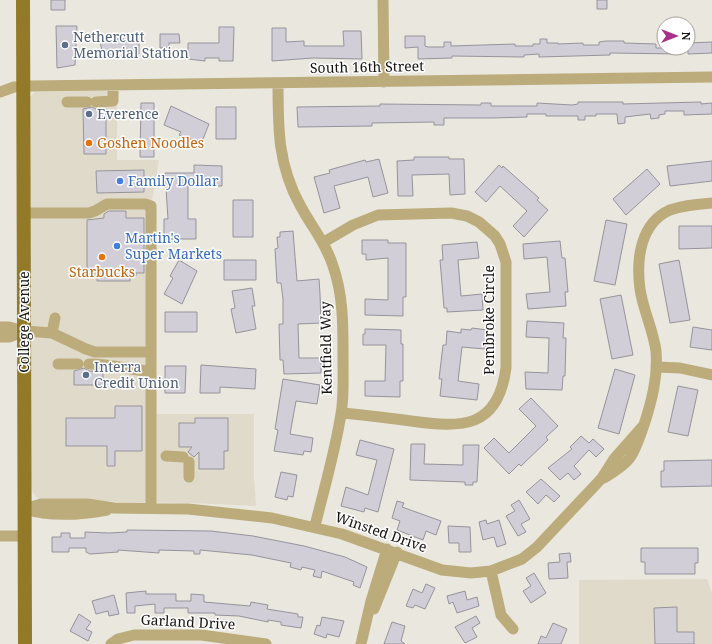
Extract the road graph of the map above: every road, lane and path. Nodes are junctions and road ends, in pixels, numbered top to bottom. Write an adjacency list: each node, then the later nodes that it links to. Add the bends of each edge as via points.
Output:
1 (23, 0): 7 (main road, College Avenue)
2 (383, 0): 4 (street)
3 (712, 77): 4 (street, South 16th Street)
4 (384, 82): 5 (street, South 16th Street)
5 (278, 84): 6 (street, South 16th Street); 12 (street, Kentfield Way, via 278,126 283,162 290,186 300,206)
6 (113, 86): 7 (street, South 16th Street); 9 (street, via 113,101)
7 (23, 87): 8 (street, South 16th Street); 11 (main road, College Avenue)
8 (0, 92)
9 (67, 102)
10 (712, 203): 20 (street, Winsted Drive, via 687,205 669,210 652,224 643,238 639,254 640,289 653,335)
11 (24, 213): 15 (main road, College Avenue); 18 (street, via 89,213 108,204 151,206)
12 (324, 242): 23 (street, Kentfield Way, via 335,273 342,311); 23 (street, Pembroke Circle, via 353,225 378,215 451,213 467,216 487,228 500,244 506,262 504,384 499,397 485,413 469,423 450,425)
13 (55, 318): 16 (street)
14 (0, 327): 15 (street)
15 (25, 332): 16 (street); 17 (street); 27 (main road, College Avenue)
16 (52, 333): 18 (street, via 95,352)
17 (0, 337)
18 (151, 352): 21 (street)
19 (58, 364): 21 (street, via 106,363 134,371)
20 (657, 367): 22 (street, via 680,368); 32 (street, Winsted Drive, via 655,389 644,425 614,459 602,478 537,547 522,559)
21 (151, 371): 26 (street)
22 (712, 375)
23 (342, 413): 28 (street, Kentfield Way)
24 (166, 456): 25 (street, via 186,460)
25 (190, 477)
26 (152, 508): 27 (street, Winsted Drive, via 114,508 88,514 42,514); 28 (street, Winsted Drive, via 228,512)
27 (25, 509): 30 (main road, College Avenue)
28 (315, 526): 31 (street, Winsted Drive)
29 (0, 536): 30 (street)
30 (24, 536): 35 (main road, College Avenue)
31 (392, 550): 32 (street, Winsted Drive, via 442,570); 38 (street, via 371,601)
32 (491, 571): 33 (street, via 501,615)
33 (513, 629)
34 (236, 642): 36 (street, Garland Drive, via 201,635 134,635 118,639); 37 (street, Garland Drive)
35 (24, 644)
36 (111, 644)
37 (266, 644)
38 (361, 644)

